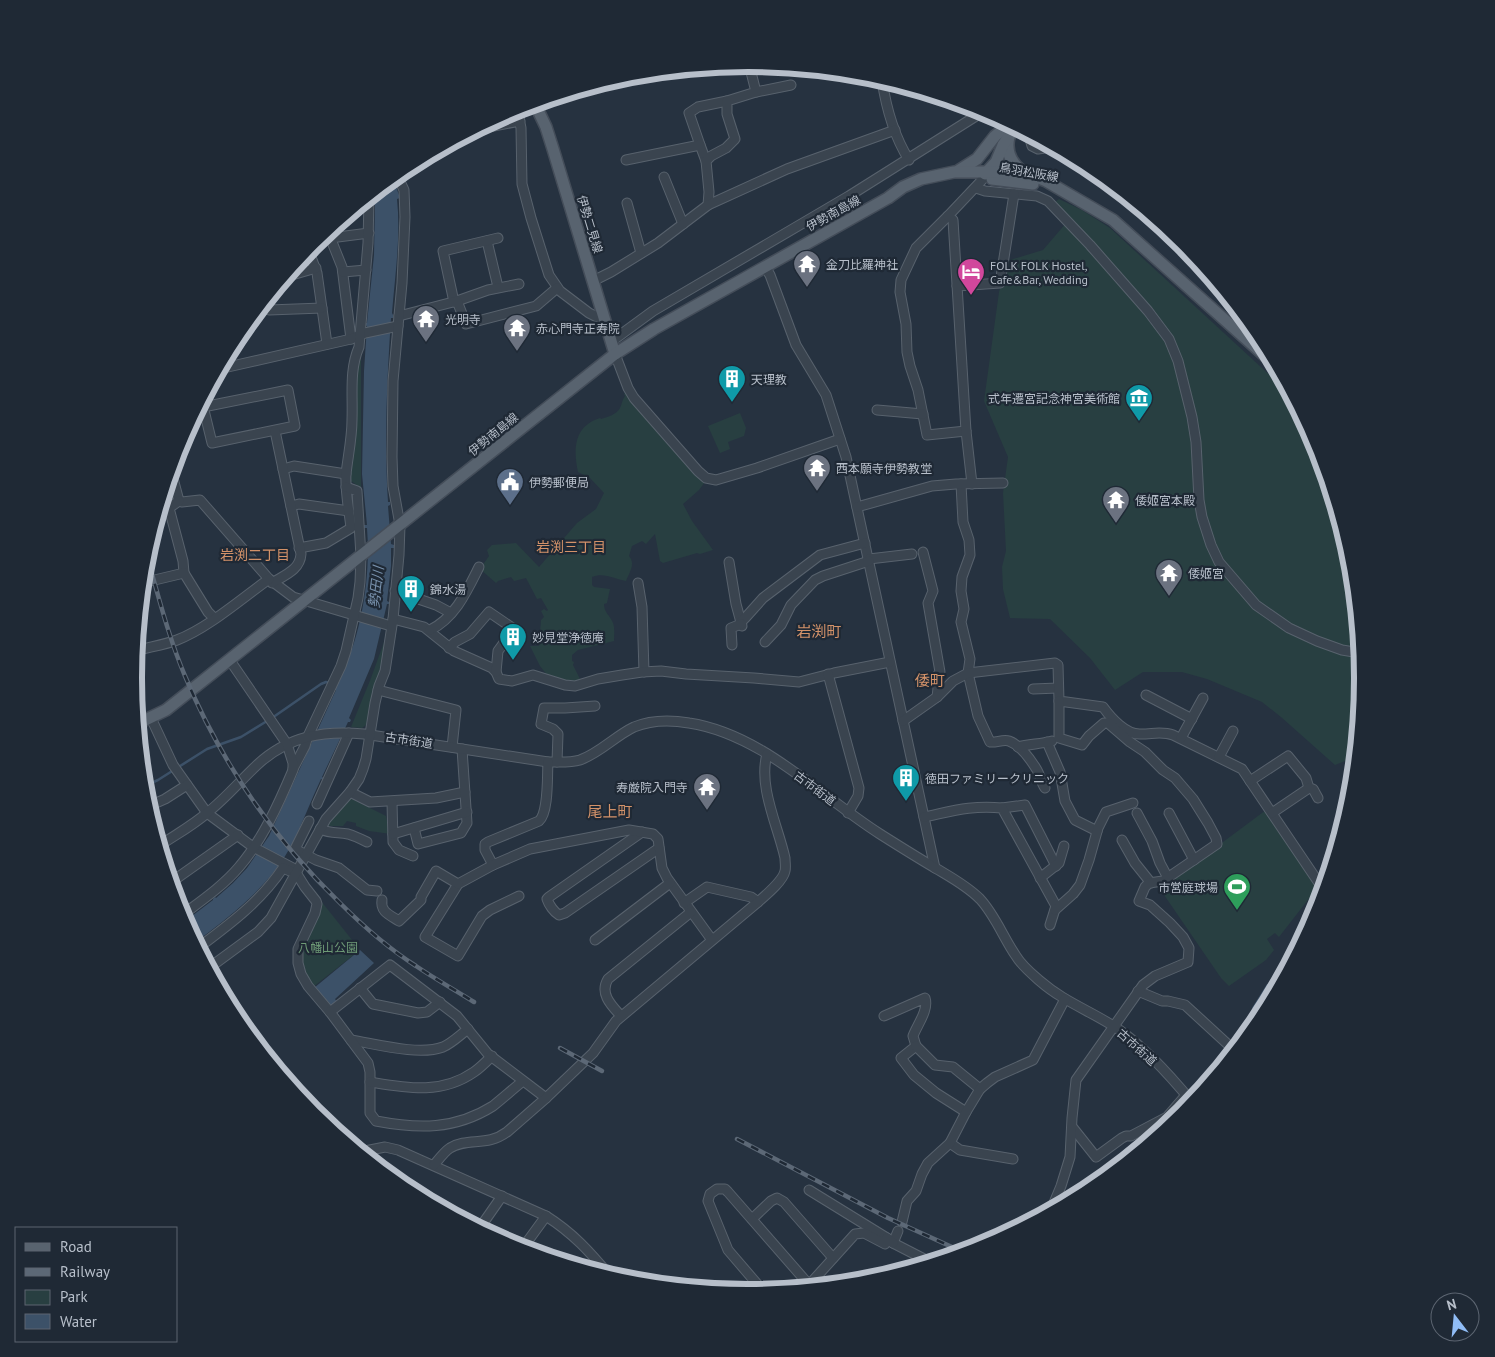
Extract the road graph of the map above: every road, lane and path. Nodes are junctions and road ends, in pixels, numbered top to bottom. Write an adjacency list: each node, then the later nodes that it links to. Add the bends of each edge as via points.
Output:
1 (751, 72): 4 (street)
2 (791, 85): 4 (street)
3 (883, 88): 11 (street)
4 (756, 92): 5 (street)
5 (727, 101): 15 (street, via 698,107 690,113); 18 (street, via 727,114 735,139)
6 (539, 110): 44 (main road, 伊勢二見線)
7 (519, 118): 9 (street)
8 (975, 118): 17 (street)
9 (520, 121): 10 (street); 48 (street, via 522,184 543,258)
10 (505, 124)
11 (895, 130): 17 (street); 28 (street, via 787,169)
12 (1006, 131): 19 (main road, via 994,136 977,159)
13 (1010, 132): 22 (main road, via 996,162)
14 (1011, 133): 20 (main road, via 1008,149 1011,160)
15 (700, 145): 16 (street); 18 (street)
16 (626, 160)
17 (909, 160): 56 (street, via 653,311)
18 (706, 161): 28 (street)
19 (954, 172): 22 (main road, 伊勢南島線); 26 (main road, 伊勢南島線, via 921,179)
20 (1029, 176): 22 (main road, 鳥羽松阪線, via 1016,173); 25 (main road, 鳥羽松阪線)
21 (664, 177): 31 (street)
22 (982, 179): 24 (street, via 985,192); 25 (main road, 鳥羽松阪線, via 1015,181); 26 (main road, 伊勢南島線, via 923,185); 30 (street)
23 (401, 183): 53 (street, via 404,190 405,233)
24 (1014, 194): 46 (street, via 1000,283); 104 (street, via 1037,196 1048,201 1148,311 1169,339 1192,416 1202,517 1216,556 1226,572 1256,605 1289,628)
25 (1070, 194): 58 (main road, 鳥羽松阪線, via 1113,220)
26 (888, 198): 39 (main road, 伊勢南島線)
27 (627, 203): 37 (street)
28 (708, 205): 31 (street)
29 (368, 207): 32 (street)
30 (948, 216): 46 (street, via 953,220); 64 (street, via 916,248 901,280 907,352)
31 (683, 224): 37 (street)
32 (368, 233): 33 (street); 41 (street)
33 (335, 235)
34 (498, 238): 36 (street)
35 (331, 239): 42 (street)
36 (487, 241): 47 (street); 49 (street, via 443,251)
37 (641, 253): 44 (street)
38 (312, 258): 40 (street)
39 (765, 266): 59 (main road, 伊勢南島線); 67 (street, via 796,345 826,395)
40 (316, 268): 43 (street); 50 (street)
41 (366, 270): 42 (street); 54 (street)
42 (343, 272): 55 (street)
43 (297, 273)
44 (593, 281): 52 (main road, 伊勢二見線)
45 (519, 284): 47 (street)
46 (957, 286): 66 (street)
47 (498, 287): 49 (street)
48 (557, 288): 49 (street, via 536,306 466,324); 52 (street, via 589,313)
49 (456, 301): 53 (street)
50 (322, 308): 51 (street); 57 (street)
51 (270, 310)
52 (604, 317): 56 (main road, 伊勢二見線)
53 (397, 323): 54 (street); 79 (street, via 392,457)
54 (363, 334): 55 (street); 69 (street, via 352,379 352,429)
55 (351, 339): 57 (street)
56 (612, 341): 59 (main road, 伊勢二見線)
57 (327, 344): 60 (street)
58 (1253, 345)
59 (615, 354): 67 (street, via 634,398 706,478 716,480); 79 (main road, 伊勢南島線)
60 (228, 367)
61 (208, 403): 65 (street, via 288,390 296,426)
62 (877, 410): 64 (street)
63 (204, 411): 65 (street, via 212,443)
64 (923, 414): 66 (street, via 927,435)
65 (275, 430): 68 (street)
66 (966, 431): 73 (street)
67 (840, 439): 77 (street)
68 (283, 469): 69 (street, via 294,466); 76 (street)
69 (346, 474): 74 (street)
70 (174, 483): 75 (street)
71 (1003, 483): 73 (street)
72 (961, 484): 73 (street); 77 (street, via 932,486); 109 (street, via 963,522 970,555 961,585 964,609 961,622 970,659)
73 (972, 484)
74 (346, 487): 78 (street); 83 (street, via 357,491)
75 (179, 501): 88 (street, via 169,508); 90 (street, via 200,500)
76 (290, 506): 78 (street, via 299,504); 81 (street)
77 (857, 507): 80 (street)
78 (349, 511): 81 (street, via 351,528 326,543)
79 (398, 527): 83 (main road, 伊勢南島線); 92 (street)
80 (865, 543): 85 (street); 98 (street, via 820,555 763,598)
81 (299, 548): 90 (street, via 300,558 294,570)
82 (923, 552): 115 (street, via 933,591 928,603 940,672 936,677)
83 (363, 554): 93 (main road, 伊勢南島線); 95 (street)
84 (912, 554): 85 (street)
85 (869, 560): 100 (street, via 814,580 793,602 781,625); 106 (street)
86 (729, 562): 98 (street)
87 (479, 567): 94 (street)
88 (184, 573): 89 (street); 96 (street)
89 (150, 581)
90 (270, 581): 93 (street); 96 (street)
91 (638, 583): 108 (street)
92 (396, 590): 94 (street); 97 (street)
93 (304, 601): 95 (street); 105 (main road, 伊勢南島線)
94 (452, 613): 99 (street)
95 (355, 616): 97 (street); 126 (street, via 346,651)
96 (214, 618): 103 (street, via 187,636)
97 (391, 623): 99 (street, via 417,624); 113 (street, via 385,671)
98 (741, 624): 101 (street, via 731,628)
99 (430, 630): 102 (street)
100 (765, 642)
101 (732, 645)
102 (449, 648): 107 (street); 107 (street, via 470,634 489,612 514,630 498,651)
103 (143, 649)
104 (1353, 652)
105 (229, 659): 119 (main road, 伊勢南島線, via 166,710); 130 (street)
106 (890, 662): 110 (street); 121 (street)
107 (496, 672): 108 (street, via 500,680 533,675 575,686)
108 (644, 672): 110 (street, via 799,682)
109 (968, 673): 111 (street, via 1055,663 1058,665); 115 (street, via 953,681); 131 (street, via 978,716 990,742 1009,741)
110 (828, 674): 151 (street, via 859,788)
111 (1058, 688): 112 (street); 117 (street)
112 (1033, 689)
113 (378, 690): 125 (street); 132 (street, via 456,710)
114 (1146, 694): 120 (street)
115 (937, 697): 121 (street)
116 (1203, 698): 120 (street)
117 (1058, 701): 127 (street); 128 (street, via 1102,707 1109,716 1138,735 1164,732)
118 (595, 706): 136 (street, via 544,708 541,724 558,734)
119 (151, 718): 122 (main road, 伊勢南島線); 139 (street, via 173,765)
120 (1192, 719): 128 (street)
121 (903, 720): 156 (street)
122 (143, 721)
123 (1233, 731): 135 (street)
124 (349, 733): 125 (street, 古市街道); 126 (street, 古市街道); 148 (street)
125 (369, 734): 132 (street, 古市街道); 142 (street, via 363,769)
126 (310, 735): 130 (street, 古市街道); 137 (street)
127 (1059, 738): 129 (street); 172 (street, via 1082,745 1104,723 1108,723 1175,778 1193,799 1216,838 1217,844)
128 (1182, 738): 135 (street)
129 (1047, 742): 131 (street); 160 (street, via 1060,772 1065,801 1075,820)
130 (287, 744): 137 (street); 154 (street, 古市街道, via 258,764)
131 (1018, 747): 140 (street, via 1036,769)
132 (452, 748): 133 (street, 古市街道)
133 (462, 749): 136 (street, 古市街道); 143 (street)
134 (767, 754): 136 (street, 古市街道, via 715,729 666,722 635,727 579,760); 151 (street, 古市街道); 187 (street, via 764,768 766,786 786,866 783,876)
135 (1219, 757): 138 (street, via 1242,769)
136 (552, 762): 173 (street, via 544,815 485,844)
137 (293, 770): 168 (street)
138 (1250, 781): 141 (street, via 1288,756 1306,778); 153 (street)
139 (187, 785): 147 (street); 154 (street)
140 (1045, 788)
141 (1309, 788): 144 (street); 153 (street)
142 (350, 792): 145 (street, via 370,802); 159 (street)
143 (465, 792): 145 (street); 150 (street)
144 (1318, 798)
145 (392, 802): 162 (street)
146 (1133, 803): 160 (street, via 1106,812)
147 (155, 804)
148 (317, 804)
149 (1002, 808): 156 (street, via 964,808); 174 (street, via 1025,805); 177 (street)
150 (466, 812): 158 (street); 158 (street, via 467,823 461,833 418,844)
151 (848, 813): 175 (street, 古市街道)
152 (1169, 813): 172 (street)
153 (1272, 813): 180 (street)
154 (207, 814): 163 (street); 165 (street, 古市街道)
155 (1137, 814): 178 (street)
156 (924, 818): 175 (street)
157 (309, 821): 170 (street, via 295,849)
158 (414, 828): 162 (street)
159 (320, 829): 166 (street); 170 (street)
160 (1098, 831): 190 (street, via 1080,885)
161 (642, 832): 169 (street, via 656,835); 169 (street, via 549,897 548,902 556,914 565,913); 173 (street, via 629,830 530,849)
162 (392, 834): 171 (street, via 397,849)
163 (238, 836): 168 (street); 179 (street)
164 (1122, 840): 182 (street)
165 (164, 842)
166 (367, 842)
167 (1064, 846): 174 (street)
168 (254, 848): 176 (street); 189 (street, via 225,881)
169 (659, 848): 181 (street, via 662,868)
170 (306, 855): 176 (street); 184 (street, via 339,868 367,890)
171 (413, 856)
172 (1194, 860): 178 (street)
173 (493, 866): 183 (street)
174 (1056, 866): 177 (street)
175 (935, 868): 199 (street, 古市街道, via 981,900 1016,958 1038,980)
176 (294, 871): 195 (street, via 283,868 254,903); 196 (street, via 285,894 268,921); 201 (street, via 317,904 298,949 298,968)
177 (1040, 878): 190 (street, via 1056,906)
178 (1168, 878): 182 (street)
179 (176, 879)
180 (1318, 882)
181 (670, 883): 188 (street); 193 (street)
182 (1151, 883): 198 (street, via 1145,887 1139,901 1150,905 1170,923 1186,942 1189,956 1188,962 1155,976)
183 (458, 884): 185 (street, via 426,937 458,956 482,916); 186 (street, via 436,871 421,900 399,921 384,911)
184 (377, 891)
185 (518, 896)
186 (382, 900)
187 (758, 902): 188 (street, via 750,897 707,887); 194 (street)
188 (684, 903): 191 (street)
189 (188, 910)
190 (1055, 910): 192 (street)
191 (691, 912): 194 (street); 202 (street, via 608,980 605,988 607,1001)
192 (1050, 925)
193 (595, 940)
194 (712, 940): 202 (street)
195 (203, 944)
196 (214, 964)
197 (360, 988): 200 (street, via 373,1004 418,1013 427,1012); 200 (street, via 390,965); 201 (street)
198 (1138, 991): 204 (street); 207 (street, via 1162,1001 1185,1005)
199 (1065, 999): 204 (street, 古市街道); 212 (street, via 1033,1060)
200 (440, 1002): 205 (street)
201 (330, 1012): 206 (street)
202 (621, 1016): 214 (street, via 593,1053)
203 (884, 1016): 208 (street, via 925,998 923,1015 913,1036)
204 (1114, 1027): 213 (street, 古市街道, via 1143,1050); 217 (street, via 1076,1080)
205 (468, 1028): 206 (street, via 450,1043 429,1050); 209 (street)
206 (351, 1040): 211 (street, via 370,1067)
207 (1229, 1045)
208 (916, 1046): 212 (street, via 935,1065 953,1067); 215 (street, via 901,1058 914,1075)
209 (492, 1056): 210 (street); 211 (street, via 465,1078 440,1086 425,1089)
210 (523, 1081): 211 (street, via 491,1106 470,1117 447,1124 415,1127 376,1121 370,1114); 214 (street)
211 (370, 1082)
212 (980, 1089): 215 (street)
213 (1187, 1095)
214 (546, 1098): 221 (street, via 501,1136 486,1142 455,1146)
215 (966, 1112): 218 (street)
216 (1163, 1119): 217 (street, via 1122,1138 1096,1157)
217 (1072, 1128): 224 (street, via 1070,1157)
218 (950, 1143): 220 (street, via 960,1150); 228 (street, via 928,1163 916,1191 907,1201 900,1227)
219 (368, 1150): 221 (street, via 391,1148)
220 (1013, 1159)
221 (434, 1165): 223 (street)
222 (809, 1190): 228 (street)
223 (502, 1196): 225 (street); 227 (street)
224 (1055, 1200)
225 (546, 1216): 229 (street); 232 (street, via 576,1238)
226 (752, 1219): 230 (street, via 777,1198); 234 (street); 235 (street, via 725,1189 717,1189 708,1197 728,1250)
227 (483, 1224)
228 (890, 1240): 230 (street, via 885,1244 864,1234 854,1234); 231 (street)
229 (527, 1242)
230 (833, 1258): 233 (street)
231 (923, 1258)
232 (602, 1267)
233 (815, 1280)
234 (806, 1281)
235 (757, 1284)

